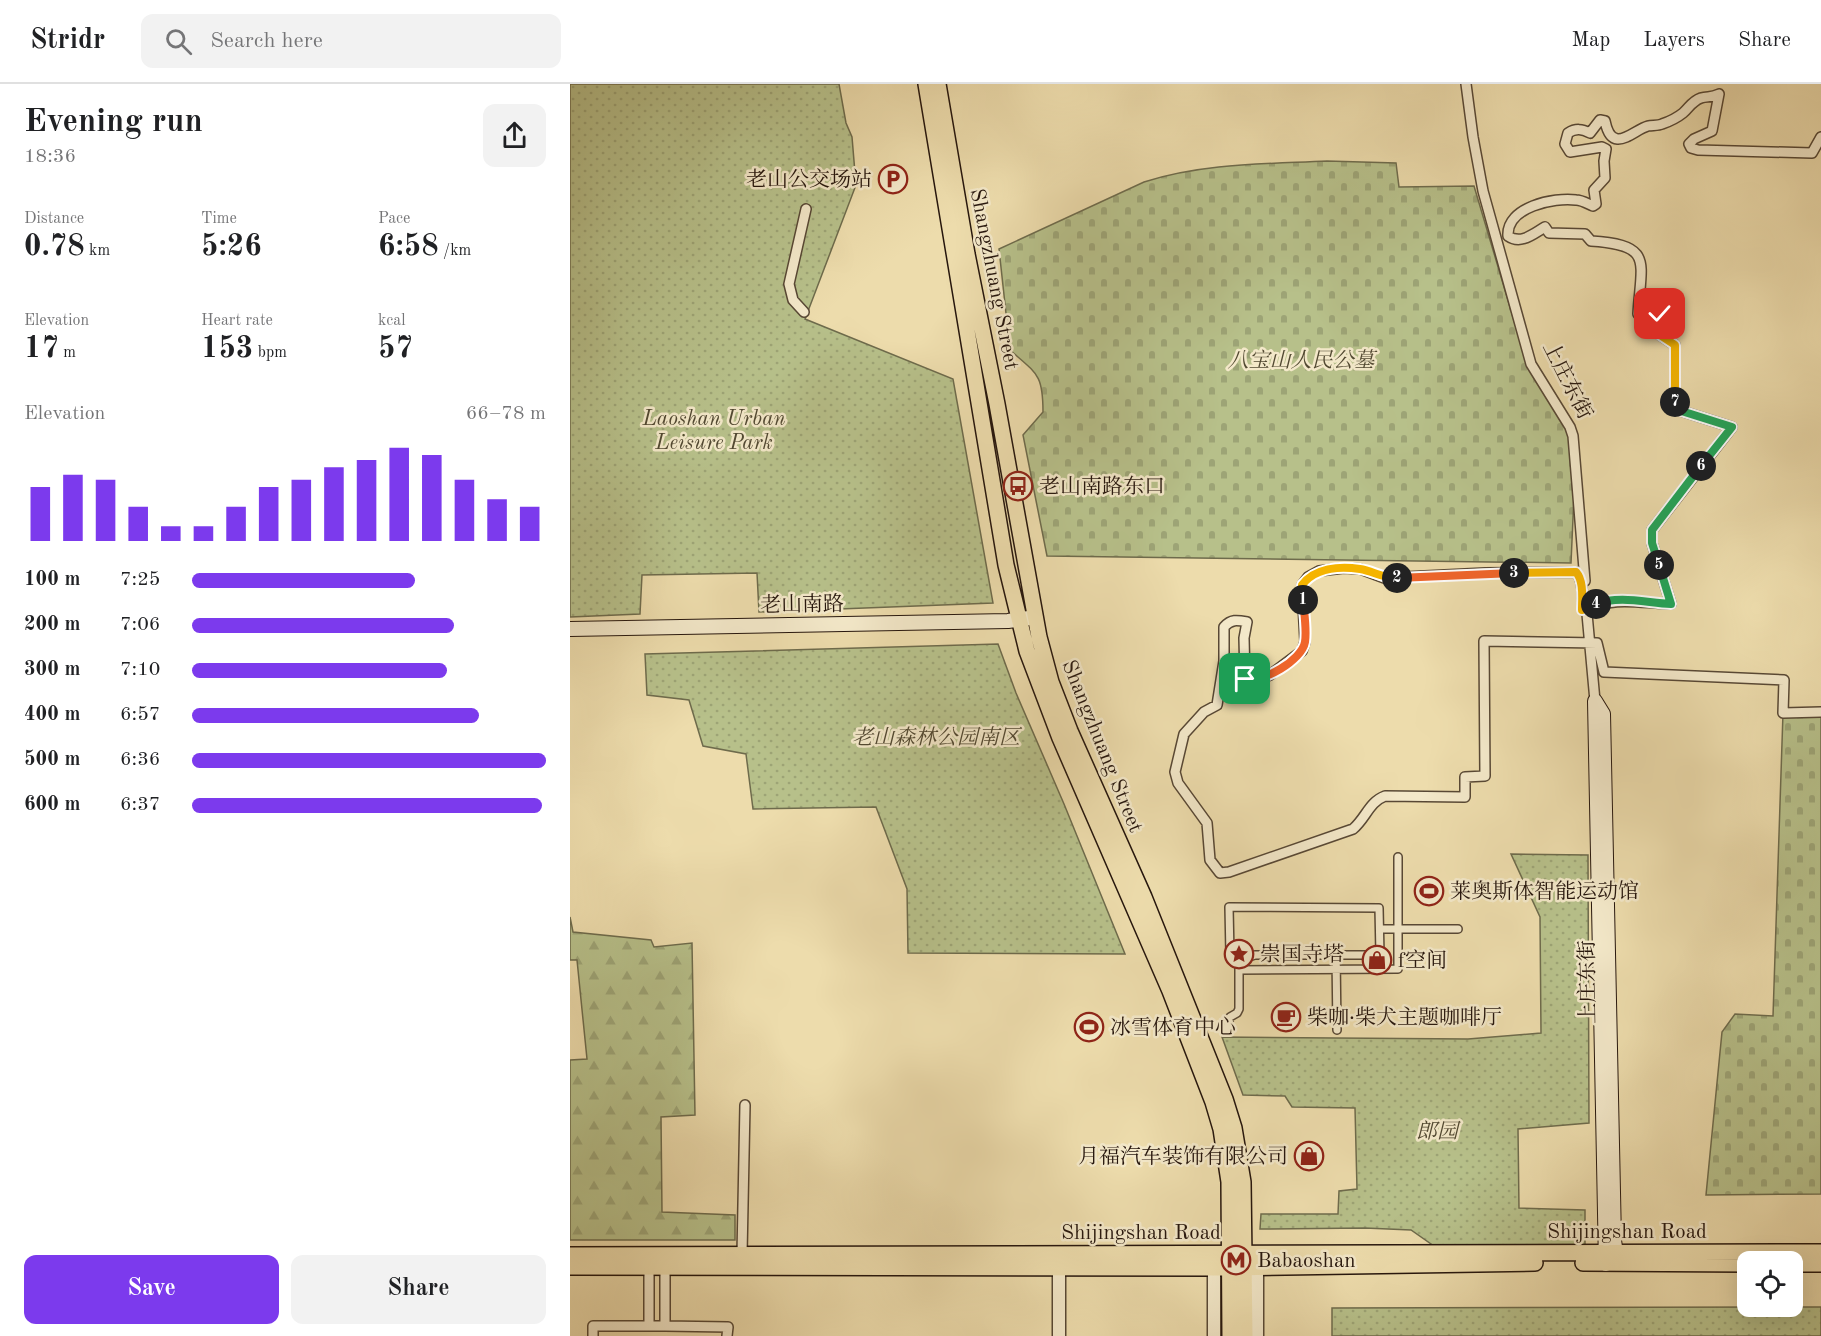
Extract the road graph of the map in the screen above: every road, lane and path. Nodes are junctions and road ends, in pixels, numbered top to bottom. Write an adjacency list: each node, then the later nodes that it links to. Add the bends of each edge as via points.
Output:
1 (926, 84): 8 (main road, Shangzhuang Street)
2 (938, 84): 7 (main road, Shangzhuang Street)
3 (1466, 84): 10 (street, 上庄东街, via 1483,191 1531,364 1573,436)
4 (1821, 137): 11 (street, via 1812,153 1691,148 1689,144 1694,139 1712,131 1719,94 1701,98 1661,125 1648,126 1622,140 1614,137 1605,121 1600,120 1590,133 1583,129 1568,133 1565,144 1570,152 1606,149 1605,178 1594,190 1596,204 1577,200 1526,208 1517,214 1508,231 1508,236 1519,240 1545,227 1549,233 1585,234 1591,241 1619,243 1635,251 1641,259 1638,314 1660,314 1660,335 1675,345 1675,409 1732,427 1652,530 1652,543 1671,604 1610,601 1582,610 1581,580 1576,572 1384,578 1360,569 1319,571 1302,585 1302,651 1270,675 1259,680 1245,679 1247,622 1236,620 1224,627 1224,661 1217,705 1204,712 1184,734 1175,772 1178,783 1207,823 1210,860 1220,873 1353,830 1376,800 1386,796 1465,797 1465,777 1485,776 1484,641 1597,643 1604,672 1784,680 1783,713)
5 (806, 209): 6 (street, via 789,284 793,300)
6 (804, 312)
7 (1034, 617): 8 (main road, 老山南路); 26 (main road, Shangzhuang Street, via 1066,722 1144,897 1225,1099 1240,1157 1244,1198)
8 (1018, 621): 9 (main road, 老山南路); 26 (main road, Shangzhuang Street, via 1060,738 1170,991 1213,1102 1221,1129)
9 (570, 629)
10 (1595, 701): 25 (main road, 上庄东街, via 1603,714 1614,1240)
11 (1821, 712)
12 (1398, 857): 14 (street)
13 (1380, 929): 14 (street); 16 (street, via 1380,956); 17 (street, via 1379,908 1229,907 1230,956)
14 (1398, 929): 15 (street); 18 (street, via 1398,969)
15 (1458, 929)
16 (1336, 956): 17 (street, via 1255,956 1248,957); 18 (street)
17 (1239, 967): 18 (street); 19 (street, via 1239,1009 1230,1017)
18 (1336, 969): 20 (street)
19 (1227, 1029)
20 (1337, 1030)
21 (745, 1105): 24 (street)
22 (1821, 1252): 25 (main road, Shijingshan Road)
23 (570, 1254): 24 (main road, Shijingshan Road)
24 (742, 1254): 26 (main road, Shijingshan Road)
25 (1611, 1259): 26 (main road, Shijingshan Road); 27 (main road, Shijingshan Road)
26 (1237, 1263): 30 (main road, Shijingshan Road); 39 (street); 40 (main road); 41 (main road); 42 (street)
27 (1737, 1264)
28 (1803, 1264): 29 (main road)
29 (1821, 1264)
30 (1059, 1266): 33 (main road, Shijingshan Road); 38 (street)
31 (570, 1267): 32 (main road, Shijingshan Road)
32 (649, 1267): 33 (main road, Shijingshan Road); 34 (street)
33 (665, 1267): 35 (street)
34 (649, 1326): 35 (street); 36 (street, via 593,1326)
35 (665, 1326): 37 (street, via 728,1327)
36 (593, 1336)
37 (727, 1336)
38 (1059, 1336)
39 (1214, 1336)
40 (1230, 1336)
41 (1245, 1336)
42 (1257, 1336)

